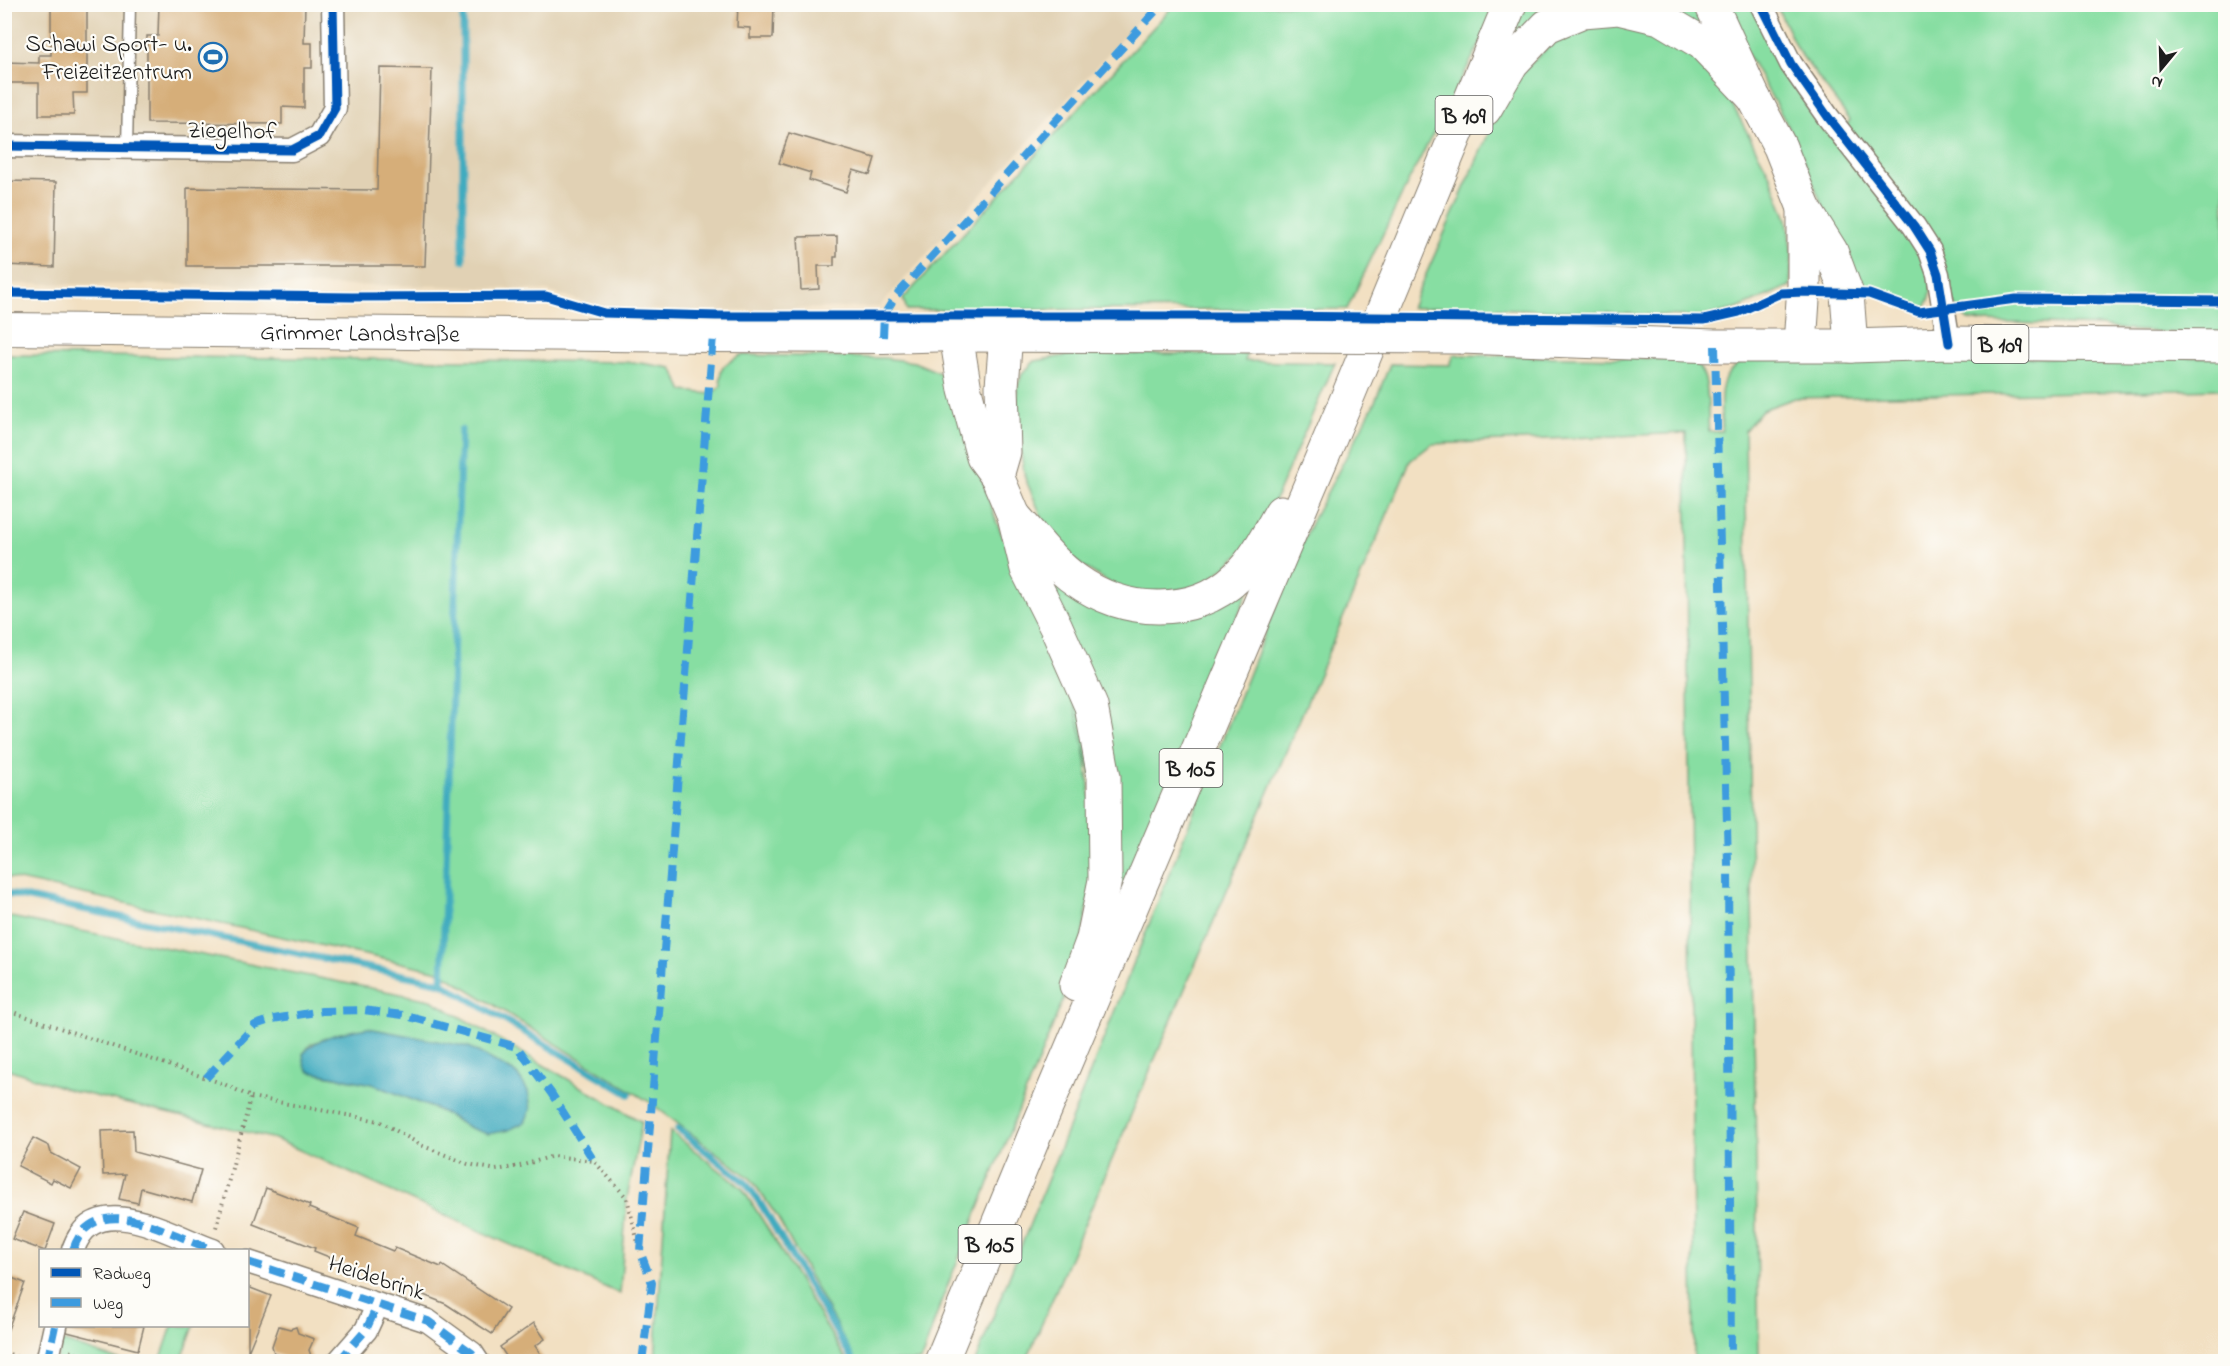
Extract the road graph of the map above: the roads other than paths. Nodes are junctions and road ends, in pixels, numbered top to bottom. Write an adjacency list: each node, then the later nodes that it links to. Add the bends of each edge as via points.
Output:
1 (130, 4): 8 (lane)
2 (333, 4): 8 (street, Ziegelhof, via 335,108 319,136 292,150)
3 (1510, 4): 10 (main road, B 109)
4 (1711, 4): 6 (main road)
5 (1761, 4): 14 (street, via 1791,64 1930,251 1938,274)
6 (1754, 98): 9 (main road, via 1780,147); 10 (main road, via 1702,43 1660,18 1618,8 1583,11 1547,26 1512,63)
7 (4, 146): 8 (street, Ziegelhof)
8 (127, 148)
9 (1803, 208): 15 (main road); 16 (main road, via 1831,251 1847,294)
10 (1418, 225): 18 (main road, B 109)
11 (4, 329): 13 (main road, Grimmer Landstraße)
12 (1006, 334): 13 (main road, B 109); 15 (main road, B 109, bridge, via 1460,337); 19 (main road, via 1002,386 1004,452)
13 (956, 335): 19 (main road, via 965,390 984,457)
14 (1949, 344): 16 (main road, B 109); 17 (main road, B 109)
15 (1800, 345): 16 (main road, B 109)
16 (1851, 346)
17 (2226, 346)
18 (1343, 408): 20 (main road, via 1256,554 1238,577 1214,594 1193,602 1167,607 1140,606 1094,592 1074,579); 21 (main road, B 105)
19 (997, 476): 20 (main road)
20 (1014, 516): 21 (main road, via 1027,569 1091,706 1104,777 1105,880 1093,939 1038,1081)
21 (1038, 1127): 30 (main road, B 105)
22 (74, 1249): 23 (street, via 86,1227 104,1218 129,1218)
23 (208, 1249)
24 (249, 1262): 25 (street, Heidebrink)
25 (377, 1306): 28 (street, via 366,1330); 29 (street, Heidebrink, via 428,1322 472,1353)
26 (55, 1327): 27 (street)
27 (47, 1362)
28 (338, 1362)
29 (478, 1362)
30 (941, 1362)

